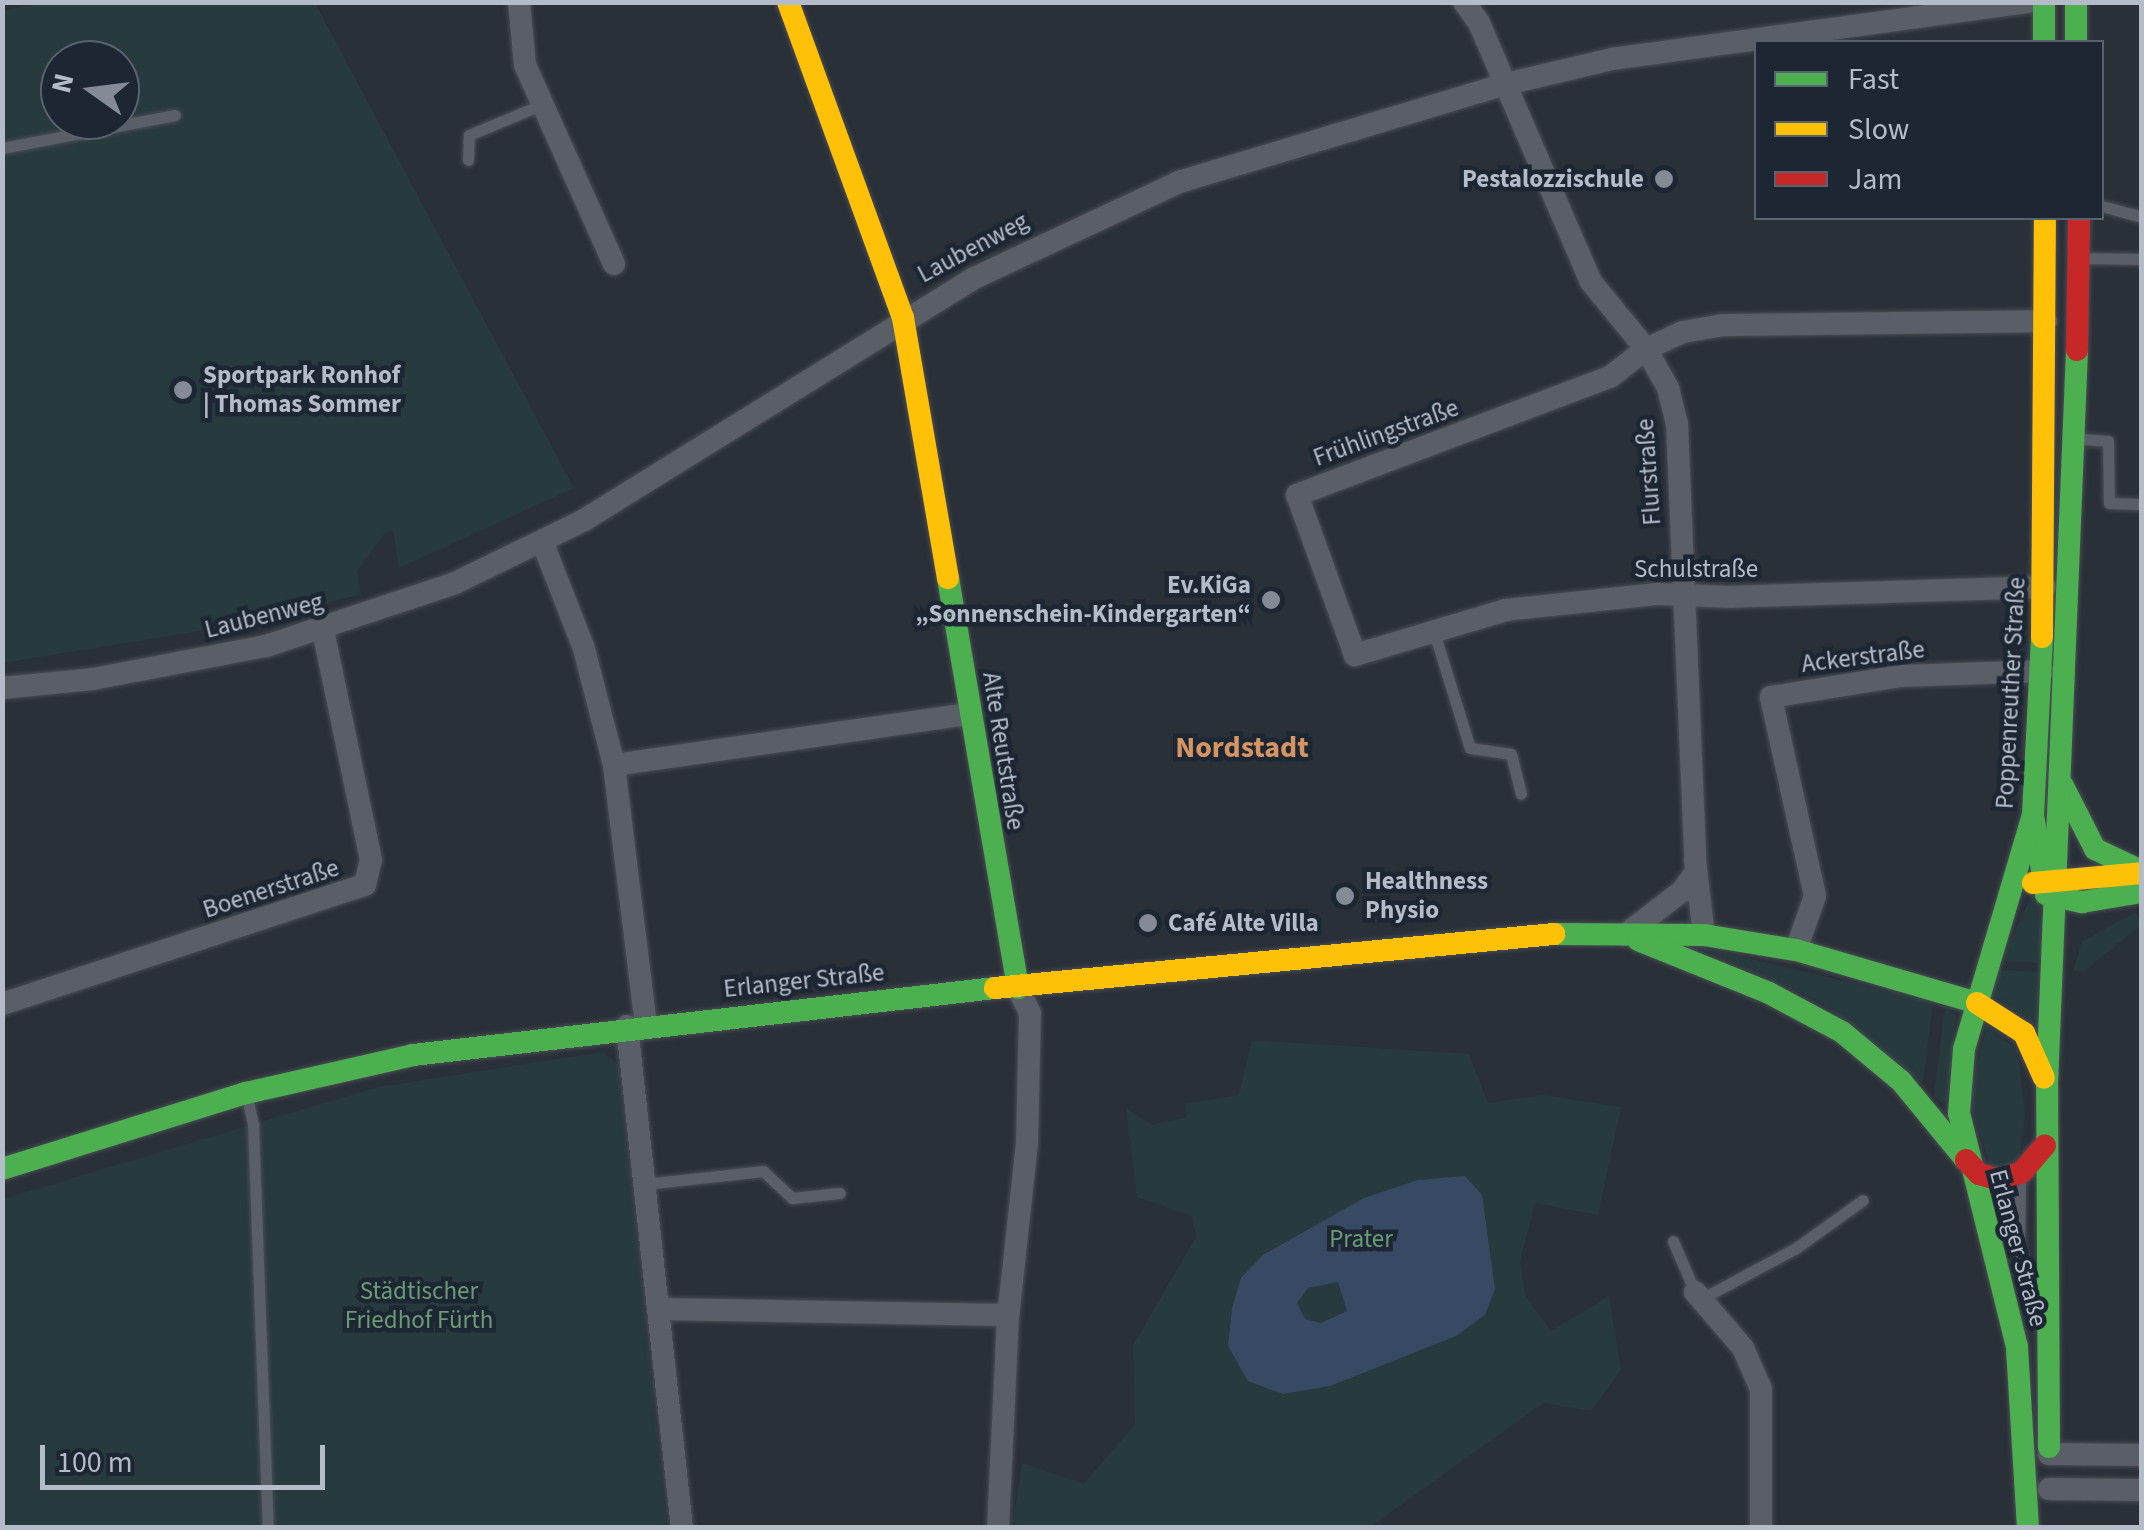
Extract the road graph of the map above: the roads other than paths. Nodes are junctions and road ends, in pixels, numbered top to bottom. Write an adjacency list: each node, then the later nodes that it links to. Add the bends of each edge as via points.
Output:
1 (518, 2): 10 (street, via 525,65)
2 (788, 2): 21 (main road, Alte Reutstraße)
3 (2028, 2): 9 (street, Laubenweg, via 1612,59)
4 (2044, 2): 7 (main road)
5 (2076, 2): 8 (main road)
6 (1473, 5): 9 (street, Flurstraße)
7 (2044, 40)
8 (2076, 40)
9 (1502, 85): 21 (street, Laubenweg, via 1178,182 1032,247); 23 (street, Flurstraße, via 1591,282)
10 (543, 104): 13 (lane, via 469,134); 20 (street)
11 (175, 115): 12 (lane)
12 (2, 148)
13 (468, 160)
14 (2104, 207): 15 (lane)
15 (2142, 217)
16 (2044, 220): 22 (main road, Poppenreuther Straße)
17 (2079, 220): 18 (main road)
18 (2080, 258): 19 (lane); 24 (main road)
19 (2142, 259)
20 (614, 264)
21 (903, 318): 26 (street, Laubenweg); 34 (main road, Alte Reutstraße)
22 (2046, 322): 23 (street, via 1722,325); 27 (main road, Poppenreuther Straße)
23 (1646, 348): 28 (street, Flurstraße, via 1668,388 1677,423); 31 (street, Frühlingstraße, via 1610,378 1297,495)
24 (2076, 439): 25 (lane, via 2108,441 2108,503); 36 (main road)
25 (2142, 504)
26 (542, 541): 29 (street, Laubenweg, via 455,583); 35 (street, via 584,649)
27 (2045, 588): 28 (street, Schulstraße); 32 (main road, Poppenreuther Straße)
28 (1682, 596): 30 (street, Schulstraße, via 1506,610); 39 (street, Flurstraße)
29 (323, 632): 33 (street, Laubenweg, via 164,666); 49 (street, Boenerstraße, via 370,879 350,894)
30 (1434, 632): 31 (street, Schulstraße); 37 (lane, via 1470,748 1511,754)
31 (1355, 655)
32 (2044, 671): 38 (main road, Poppenreuther Straße); 46 (street, Ackerstraße, via 1900,676 1771,697 1815,896)
33 (2, 688)
34 (968, 714): 35 (street); 47 (main road, Alte Reutstraße)
35 (614, 765): 50 (street)
36 (2063, 786): 40 (main road, via 2094,849); 41 (main road)
37 (1521, 794)
38 (2033, 814): 41 (main road); 43 (main road, Poppenreuther Straße)
39 (1696, 872): 44 (street, via 1682,892); 45 (street, Flurstraße)
40 (2142, 872): 41 (main road)
41 (2051, 886): 42 (main road, via 2114,900); 43 (main road); 51 (main road)
42 (2142, 892)
43 (2012, 895): 48 (main road, Poppenreuther Straße)
44 (1625, 935): 45 (main road, Erlanger Straße); 47 (main road, Erlanger Straße, via 1534,934); 54 (main road, Erlanger Straße, via 1754,986 1842,1032 1902,1081)
45 (1704, 935): 46 (main road, Erlanger Straße)
46 (1796, 950): 48 (main road, Erlanger Straße)
47 (1018, 988): 50 (main road, Erlanger Straße); 63 (street, Alte Reutstraße, via 1030,1013 1027,1144)
48 (1977, 1003): 51 (main road, Erlanger Straße, via 2024,1033); 54 (main road, Poppenreuther Straße, via 1960,1078)
49 (2, 1004)
50 (637, 1025): 52 (main road, Erlanger Straße, via 413,1054); 57 (street)
51 (2046, 1084): 53 (main road, Erlanger Straße)
52 (246, 1094): 55 (main road, Erlanger Straße); 69 (lane, via 253,1124)
53 (2045, 1146): 56 (main road); 64 (main road, Erlanger Straße)
54 (1966, 1160): 56 (main road, via 1988,1179); 73 (main road, Erlanger Straße, via 2017,1347)
55 (2, 1169)
56 (2022, 1172): 64 (lane, via 2019,1248)
57 (645, 1184): 58 (lane, via 763,1170 792,1198); 62 (street)
58 (840, 1193)
59 (1863, 1200): 61 (lane, via 1796,1248)
60 (1672, 1241): 61 (lane)
61 (1698, 1296): 72 (street, via 1743,1348 1761,1389)
62 (658, 1309): 63 (street); 70 (street)
63 (1008, 1315): 71 (street, Alte Reutstraße)
64 (2046, 1330): 65 (main road, Erlanger Straße)
65 (2049, 1454): 66 (street); 67 (main road, Erlanger Straße)
66 (2142, 1455)
67 (2049, 1490): 68 (street); 74 (main road, Erlanger Straße)
68 (2142, 1490)
69 (268, 1528)
70 (682, 1528)
71 (998, 1528)
72 (1761, 1528)
73 (2028, 1528)
74 (2049, 1528)

